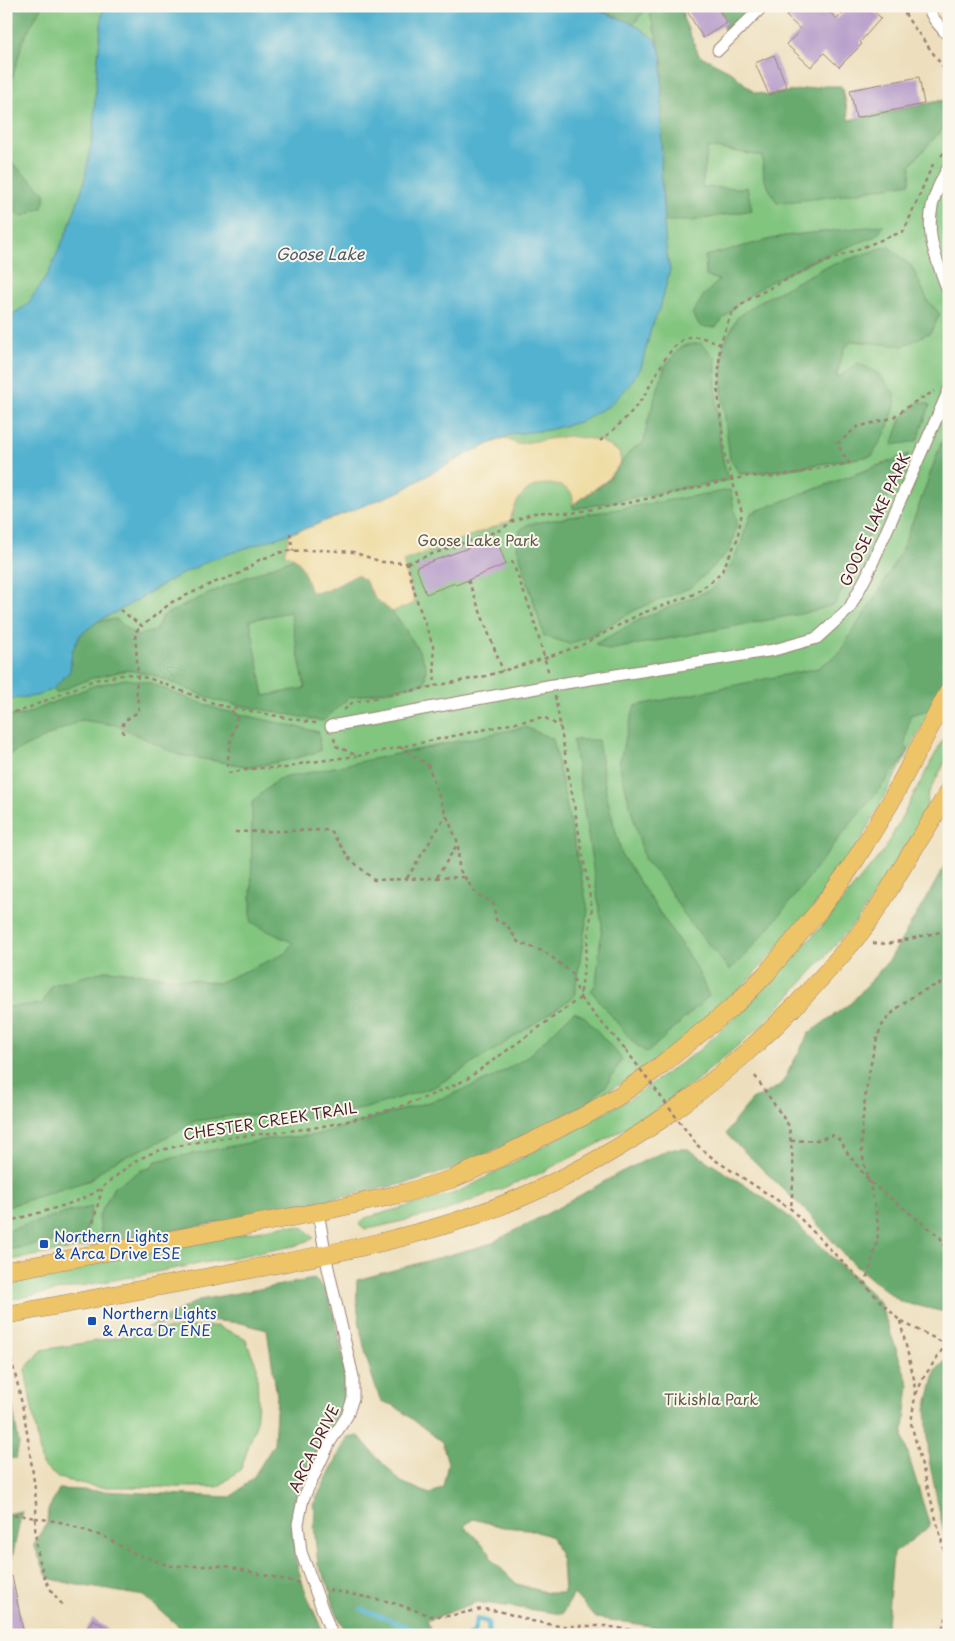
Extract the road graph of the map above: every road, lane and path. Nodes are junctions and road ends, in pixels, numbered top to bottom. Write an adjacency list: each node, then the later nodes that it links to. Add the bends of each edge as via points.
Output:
1 (763, 6): 5 (street)
2 (901, 6): 6 (path)
3 (927, 6): 4 (street)
4 (949, 37)
5 (718, 50)
6 (949, 75)
7 (949, 147): 10 (path, via 932,166 904,231 807,269 751,298 732,312)
8 (949, 168): 9 (street, via 933,199 929,224 933,251)
9 (949, 293)
10 (720, 344): 13 (path, via 699,337 681,341 658,370 642,399); 14 (path, via 718,392 725,457)
11 (949, 390): 25 (street, GOOSE LAKE PARK, via 868,575 849,609 817,638 774,650)
12 (935, 391): 14 (path, via 892,418 857,427 837,444 849,463 773,477 748,476)
13 (600, 441)
14 (732, 481): 18 (path, via 571,513 534,514 513,521 500,530); 22 (path, via 742,512 738,540 722,571 710,583 692,595 640,614 582,645)
15 (290, 533): 16 (path)
16 (293, 551): 18 (path, via 353,552 382,562); 21 (path, via 259,560 241,573 213,582 172,602)
17 (512, 561): 22 (path)
18 (407, 563): 26 (path, via 433,646)
19 (468, 580): 23 (path)
20 (120, 610): 21 (path)
21 (142, 626): 24 (path, via 135,632)
22 (545, 658): 23 (path); 25 (path)
23 (503, 671): 26 (path)
24 (138, 676): 28 (path); 29 (path, via 128,674 94,680 21,711); 32 (path, via 139,711 123,722)
25 (553, 685): 30 (street, GOOSE LAKE PARK); 31 (path)
26 (435, 686): 30 (path, via 353,702)
27 (949, 692): 54 (main road, via 851,868 765,975 699,1036 620,1095 525,1146 452,1179)
28 (230, 708): 30 (path); 35 (path, via 237,718)
29 (6, 712)
30 (331, 726): 34 (path, via 336,746)
31 (560, 728): 33 (path, via 544,717); 47 (path, via 592,908)
32 (123, 734)
33 (400, 747): 34 (path); 38 (path, via 428,765)
34 (358, 756): 36 (path, via 323,759 286,768)
35 (227, 767)
36 (228, 773)
37 (949, 790): 57 (main road, via 868,922 829,969 763,1038 692,1097 597,1159 480,1214 412,1235)
38 (446, 816): 40 (path); 43 (path)
39 (235, 832): 43 (path, via 330,830 349,858 374,880)
40 (458, 843): 41 (path); 42 (path, via 459,870)
41 (437, 877): 42 (path); 43 (path)
42 (464, 877): 47 (path, via 477,895 493,902 496,920 507,925 518,942 546,952 572,973 578,993)
43 (407, 878)
44 (949, 930): 45 (path, via 886,944)
45 (869, 943)
46 (949, 982): 51 (path, via 932,985 918,993 883,1025 862,1115 862,1150)
47 (581, 993): 48 (path)
48 (580, 998): 52 (path, CHESTER CREEK TRAIL, via 467,1079 447,1089 342,1122 163,1150 137,1160); 53 (path, bridge, via 626,1050 697,1145)
49 (755, 1076): 50 (path, via 789,1126)
50 (791, 1141): 51 (path, via 818,1140 832,1135 841,1141); 53 (path, via 794,1171)
51 (870, 1182): 58 (path, via 940,1237); 60 (path, via 878,1235)
52 (102, 1188): 55 (path, CHESTER CREEK TRAIL, via 86,1197); 56 (path, via 90,1238)
53 (791, 1209): 60 (path)
54 (318, 1212): 57 (street, ARCA DRIVE); 59 (main road)
55 (6, 1222)
56 (81, 1240)
57 (326, 1255): 61 (main road); 69 (street, ARCA DRIVE, via 353,1377 353,1398 347,1416 330,1442 303,1499 298,1524 301,1552)
58 (949, 1256)
59 (6, 1271)
60 (865, 1285): 62 (path)
61 (6, 1316)
62 (900, 1321): 63 (path); 65 (path)
63 (947, 1343): 65 (path)
64 (6, 1344): 67 (path, via 25,1420 37,1499)
65 (915, 1396): 68 (path, via 911,1423)
66 (6, 1518): 67 (path, via 18,1515)
67 (36, 1518): 69 (path, via 60,1522 105,1537 133,1553 170,1566 225,1566); 71 (path, via 44,1577)
68 (949, 1578)
69 (314, 1586): 72 (street, ARCA DRIVE); 73 (path, via 391,1602 432,1616 482,1609 560,1626 605,1626)
70 (949, 1607): 74 (path)
71 (65, 1608)
72 (332, 1635)
73 (663, 1635)
74 (938, 1635)

